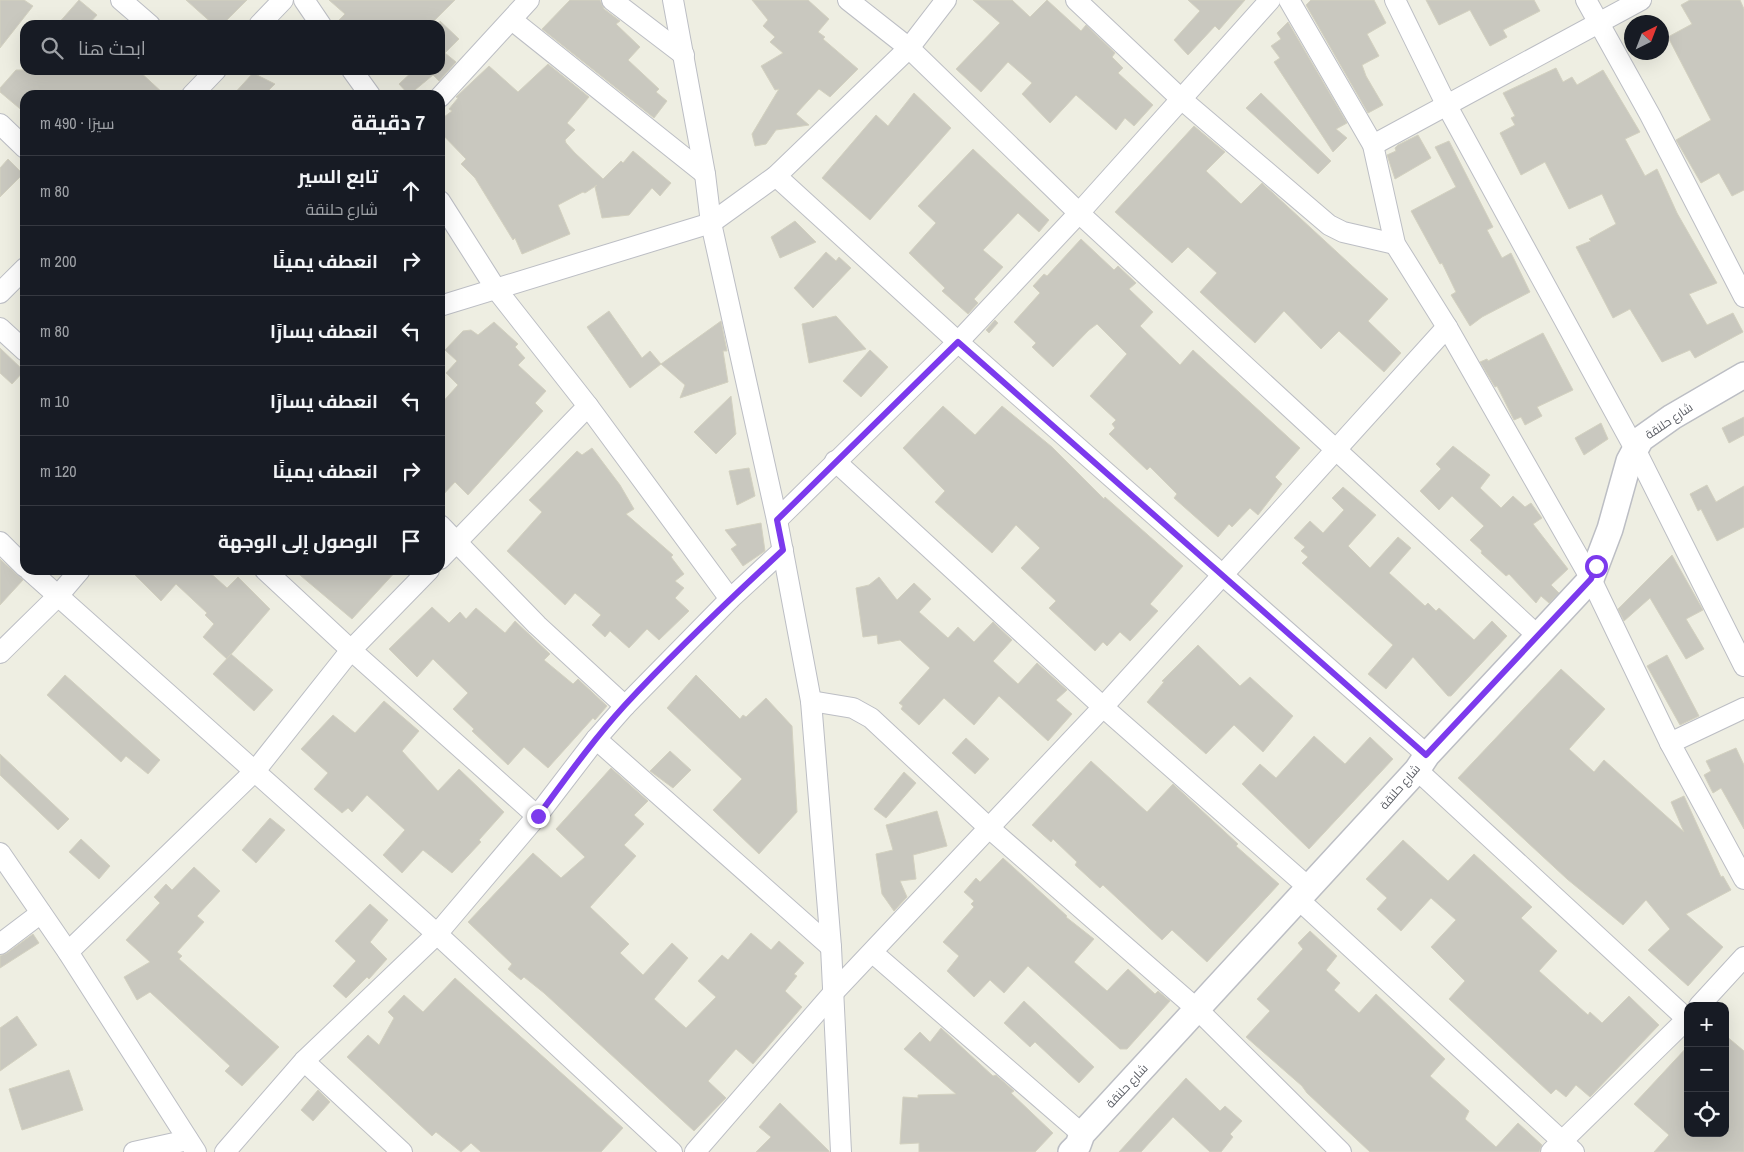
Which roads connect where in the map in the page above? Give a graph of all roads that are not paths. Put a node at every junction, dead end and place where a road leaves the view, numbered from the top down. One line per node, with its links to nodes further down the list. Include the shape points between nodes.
1 (121, 0): 15 (street)
2 (283, 0): 16 (street)
3 (304, 0): 17 (street)
4 (529, 0): 18 (street)
5 (612, 0): 21 (street)
6 (674, 0): 21 (street)
7 (848, 0): 20 (street)
8 (946, 0): 20 (street)
9 (1076, 0): 27 (street)
10 (1270, 0): 27 (street)
11 (1289, 0): 31 (street)
12 (1395, 0): 28 (street)
13 (1586, 0): 19 (street)
14 (1641, 0): 19 (street)
15 (144, 20)
16 (264, 20)
17 (318, 20)
18 (512, 20): 26 (street); 32 (street)
19 (1598, 22): 28 (street); 41 (street)
20 (909, 48): 33 (street); 35 (street)
21 (684, 55): 32 (street)
22 (211, 75): 24 (street)
23 (356, 75): 25 (street)
24 (199, 87)
25 (366, 90)
26 (445, 92)
27 (1180, 98): 35 (street); 37 (street, via 1329,226)
28 (1447, 106): 31 (street); 49 (street)
29 (0, 124): 30 (street)
30 (20, 143)
31 (1373, 145): 37 (street)
32 (705, 174): 36 (street)
33 (776, 176): 36 (street); 45 (street)
34 (445, 209): 39 (street)
35 (1079, 213): 45 (street); 50 (street)
36 (711, 223): 39 (street); 52 (street)
37 (1395, 244): 43 (street)
38 (20, 273): 40 (street)
39 (496, 289): 42 (street); 48 (street)
40 (0, 293)
41 (1744, 297)
42 (445, 304)
43 (1447, 327): 50 (street); 64 (street)
44 (0, 328): 46 (street)
45 (958, 342): 51 (street); 63 (street)
46 (20, 346)
47 (1744, 375): 49 (street, شارع حلنقة, via 1651,431)
48 (588, 406): 54 (street); 66 (street)
49 (1634, 449): 64 (street, شارع حلنقة); 70 (street)
50 (1338, 450): 63 (street); 67 (street)
51 (835, 461): 52 (street); 73 (street)
52 (777, 520): 56 (street)
53 (445, 530): 54 (street)
54 (457, 541): 57 (street); 72 (street, via 537,625)
55 (0, 542): 58 (street)
56 (783, 550): 66 (street); 71 (street)
57 (445, 554)
58 (20, 561)
59 (34, 575): 65 (street)
60 (76, 575): 65 (street)
61 (270, 575): 68 (street)
62 (424, 575): 68 (street)
63 (1222, 577): 73 (street); 77 (street)
64 (1591, 579): 67 (street, شارع حلنقة); 76 (street)
65 (57, 597): 69 (street); 78 (street)
66 (730, 599): 72 (street)
67 (1538, 636): 77 (street, شارع حلنقة)
68 (351, 650): 78 (street); 79 (street)
69 (0, 653)
70 (1744, 666)
71 (811, 701): 80 (street, via 862,712); 87 (street)
72 (625, 706): 75 (street)
73 (1103, 707): 80 (street); 83 (street)
74 (1744, 708): 76 (street)
75 (596, 739): 79 (street); 87 (street)
76 (1670, 743): 82 (street)
77 (1422, 763): 83 (street, شارع حلنقة); 94 (street)
78 (255, 771): 85 (street); 88 (street)
79 (538, 816): 85 (street)
80 (988, 827): 89 (street); 93 (street)
81 (0, 853): 84 (street)
82 (1744, 879)
83 (1303, 893): 93 (street, شارع حلنقة); 99 (street)
84 (41, 913): 86 (street); 88 (street)
85 (437, 934): 96 (street); 103 (street)
86 (0, 944)
87 (831, 947): 91 (street)
88 (68, 952): 97 (street)
89 (873, 953): 91 (street); 98 (street)
90 (1744, 957): 92 (street)
91 (834, 992): 104 (street); 105 (street)
92 (1703, 1002)
93 (1198, 1010): 98 (street, شارع حلنقة); 106 (street)
94 (1684, 1014)
95 (1684, 1022): 99 (street)
96 (304, 1061): 101 (street); 102 (street)
97 (192, 1146): 100 (street)
98 (1079, 1146)
99 (1562, 1148)
100 (134, 1152)
101 (225, 1152)
102 (402, 1152)
103 (672, 1152)
104 (695, 1152)
105 (841, 1152)
106 (1342, 1152)

